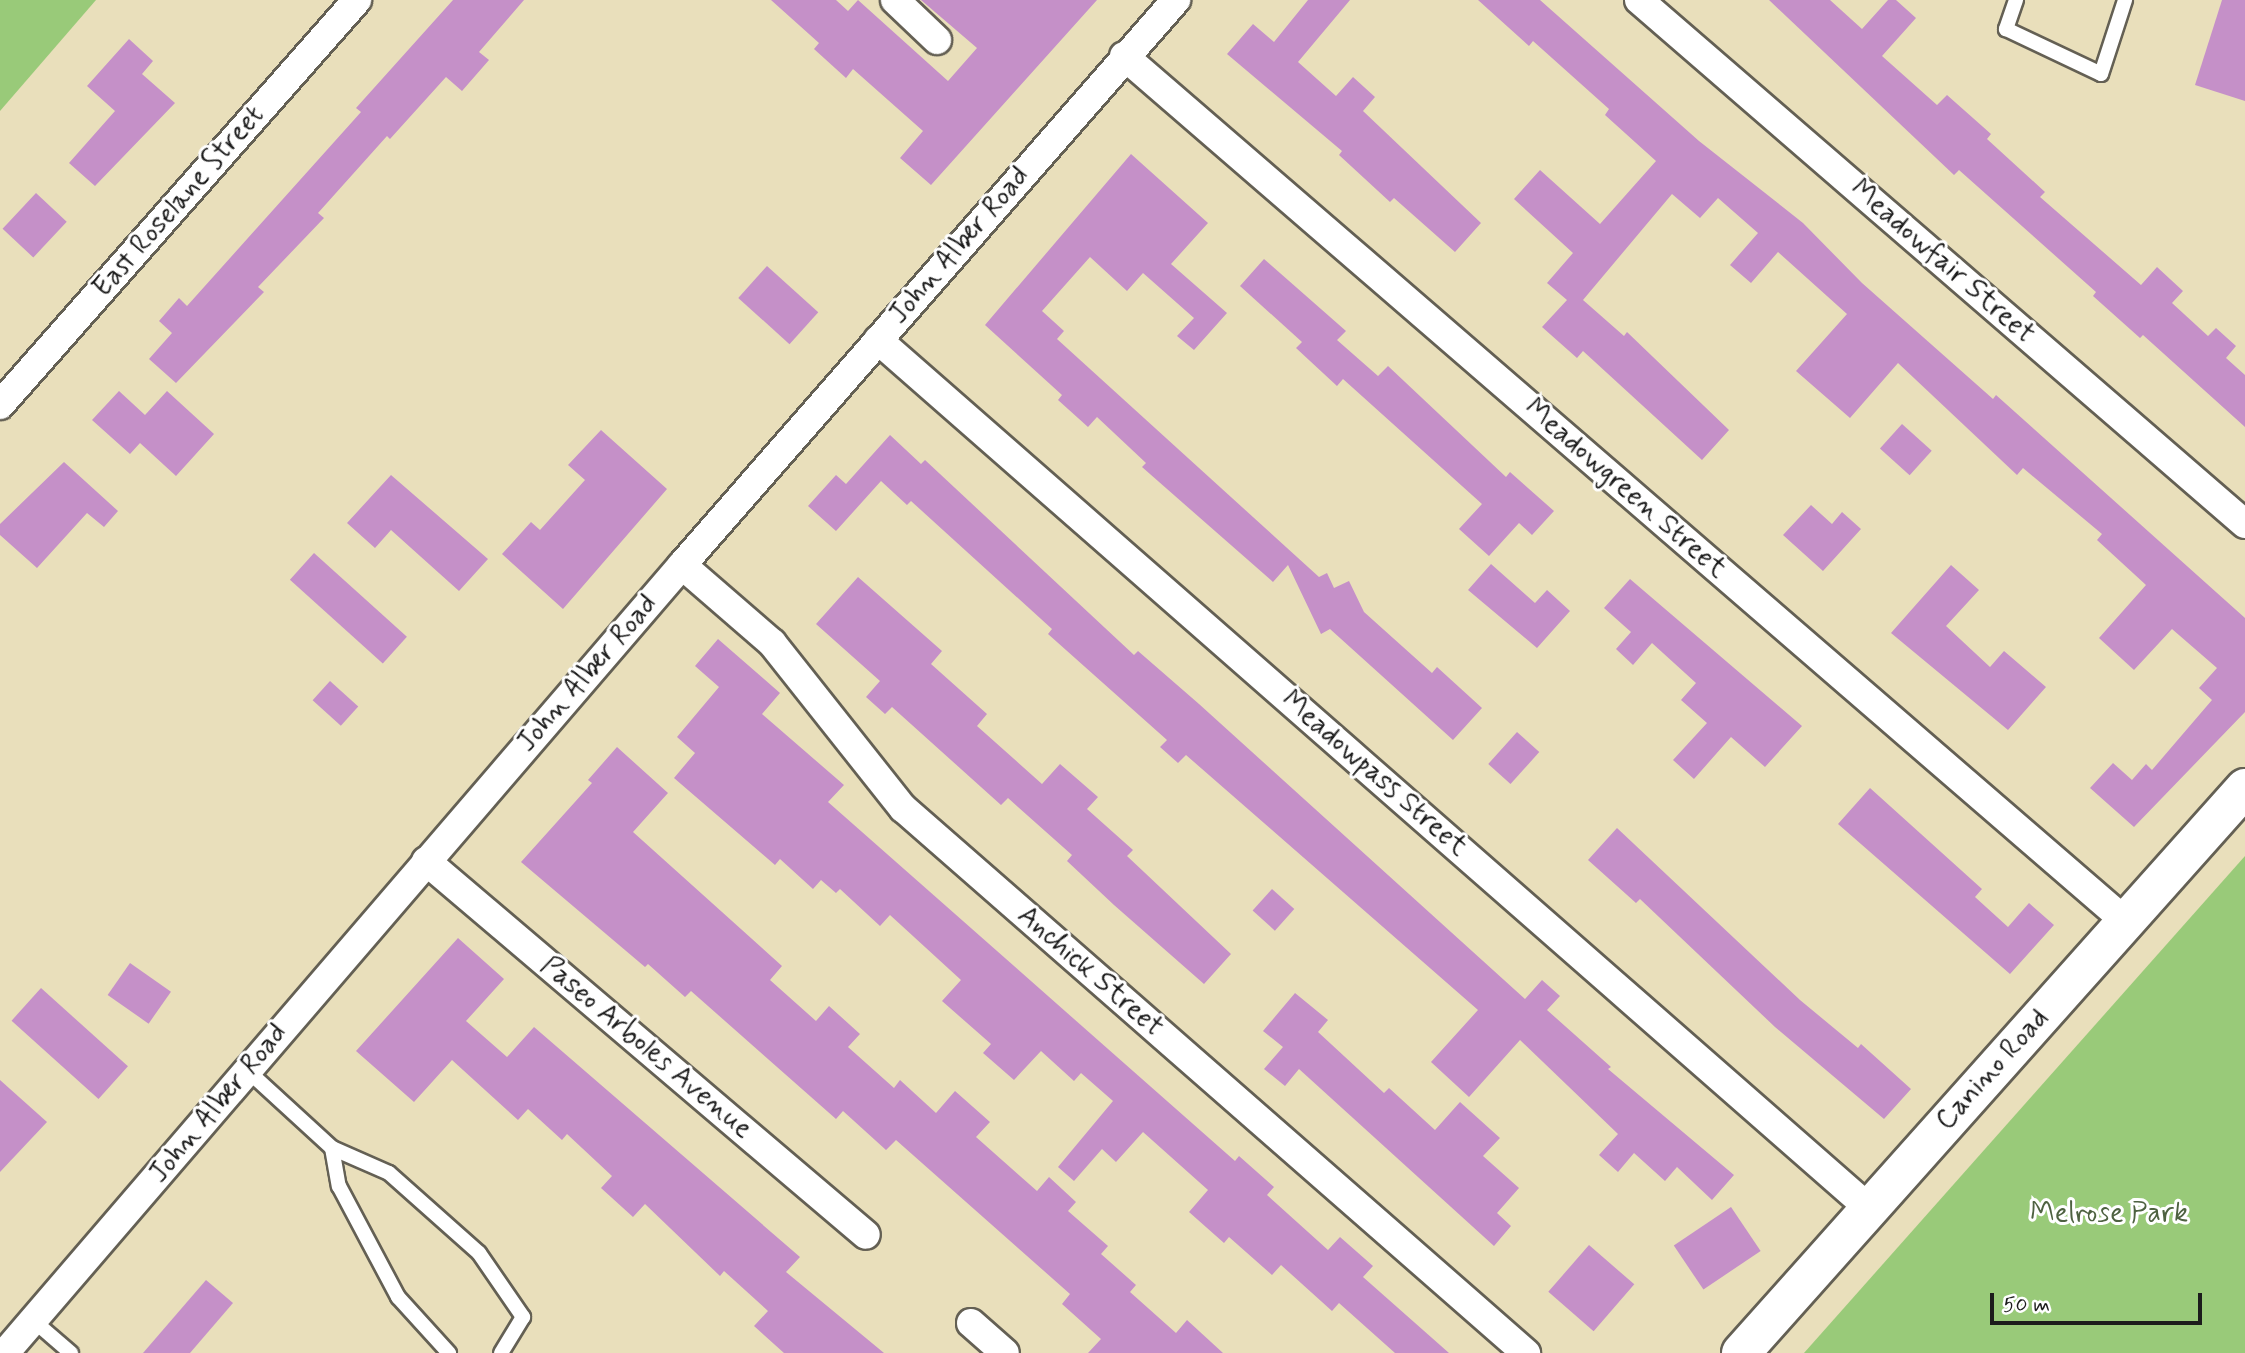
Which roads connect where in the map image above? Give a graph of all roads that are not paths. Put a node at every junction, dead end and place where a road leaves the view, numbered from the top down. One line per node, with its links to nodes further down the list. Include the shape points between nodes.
1 (357, 0): 10 (street, East Roselane Street)
2 (895, 0): 7 (street)
3 (1176, 0): 8 (street, John Alber Road)
4 (1639, 0): 11 (street, Meadowfair Street)
5 (2016, 0): 6 (lane, via 2006,29 2101,74)
6 (2125, 0)
7 (937, 40)
8 (1124, 56): 9 (street, John Alber Road); 15 (street, Meadowgreen Street)
9 (878, 340): 12 (street, John Alber Road); 18 (street, Meadowpass Street)
10 (0, 405)
11 (2245, 524)
12 (682, 565): 14 (street, John Alber Road); 27 (street, Anchick Street, via 772,643 903,808)
13 (2245, 788): 15 (street, Canino Road)
14 (426, 861): 16 (street, John Alber Road); 19 (street, Paseo Arboles Avenue)
15 (2125, 921): 18 (street, Canino Road)
16 (248, 1071): 17 (lane); 20 (street, John Alber Road)
17 (332, 1148): 24 (lane, via 339,1186 398,1297); 25 (lane, via 389,1173 479,1253 523,1317)
18 (1870, 1209): 28 (street, Canino Road)
19 (866, 1235)
20 (34, 1321): 22 (street, John Alber Road); 23 (lane)
21 (971, 1323): 26 (street)
22 (5, 1353)
23 (71, 1353)
24 (449, 1353)
25 (502, 1353)
26 (1005, 1353)
27 (1526, 1353)
28 (1741, 1353)

